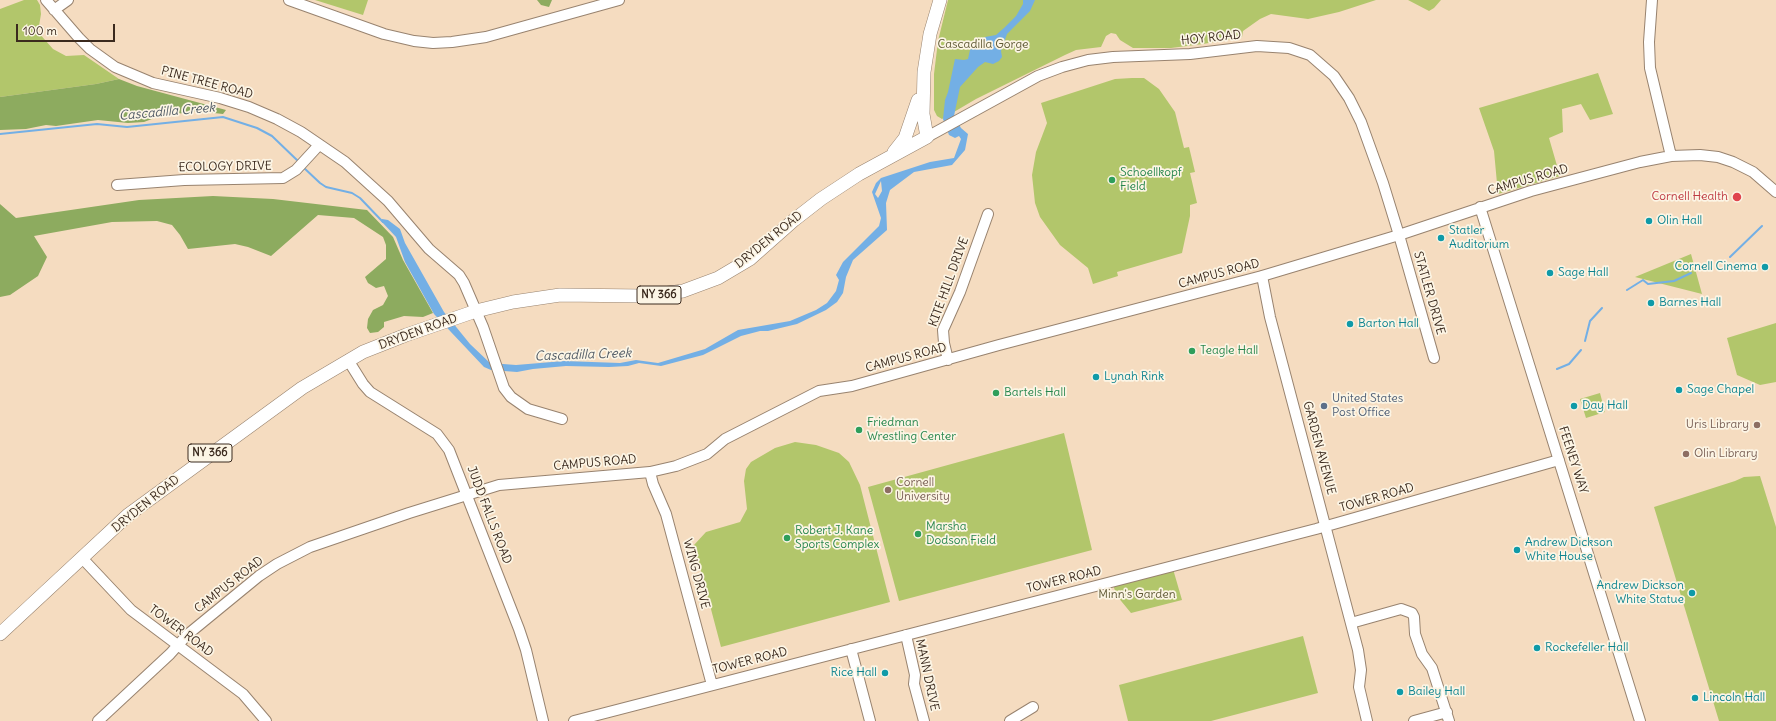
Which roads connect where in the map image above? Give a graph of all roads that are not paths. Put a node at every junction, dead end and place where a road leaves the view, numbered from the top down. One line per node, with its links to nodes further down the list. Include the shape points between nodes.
1 (46, 0): 7 (street, PINE TREE ROAD)
2 (68, 0): 7 (street)
3 (289, 0): 4 (street, via 384,34 414,41 439,42 469,41)
4 (619, 0)
5 (940, 0): 8 (main road, DRYDEN ROAD / NY 366, via 930,34)
6 (1652, 0): 12 (street, via 1650,68)
7 (54, 10): 10 (street, PINE TREE ROAD, via 90,49 127,74 249,107 277,119)
8 (923, 78): 9 (main road, DRYDEN ROAD / NY 366, via 923,114); 11 (main road, DRYDEN ROAD / NY 366, via 911,124 905,138)
9 (927, 137): 11 (main road, DRYDEN ROAD / NY 366); 17 (street, HOY ROAD, via 1038,76 1088,60 1206,53 1257,46 1300,51 1327,68 1349,98 1372,151)
10 (319, 145): 13 (street, ECOLOGY DRIVE, via 296,170 275,180 184,180); 19 (street, PINE TREE ROAD, via 368,181 429,249 459,276 469,291)
11 (890, 156): 19 (main road, DRYDEN ROAD / NY 366, via 821,199 750,259 700,286 644,296 575,295 537,298)
12 (1671, 156): 14 (street, CAMPUS ROAD, via 1700,155 1728,160 1753,172); 15 (street, CAMPUS ROAD, via 1579,178)
13 (117, 185)
14 (1776, 192)
15 (1480, 207): 17 (street, CAMPUS ROAD); 24 (street, FEENEY WAY)
16 (988, 214): 22 (street, KITE HILL DRIVE, via 960,292 943,330)
17 (1399, 235): 18 (street, CAMPUS ROAD); 20 (street, STATLER DRIVE)
18 (1262, 276): 22 (street, CAMPUS ROAD); 27 (street, GARDEN AVENUE, via 1270,317)
19 (476, 311): 21 (main road, DRYDEN ROAD / NY 366, via 388,341); 23 (street, PINE TREE ROAD, via 508,392 519,404 528,409)
20 (1434, 358)
21 (348, 360): 26 (street, JUDD FALLS ROAD, via 370,392 430,430 444,442 454,460); 28 (main road, DRYDEN ROAD / NY 366, via 302,388 194,465 128,515)
22 (948, 360): 25 (street, CAMPUS ROAD, via 852,386 817,392 725,439 703,456)
23 (562, 418)
24 (1559, 460): 27 (street, TOWER ROAD); 46 (street, FEENEY WAY)
25 (650, 472): 26 (street, CAMPUS ROAD, via 522,482 499,485); 34 (street, WING DRIVE, via 666,514)
26 (467, 495): 32 (street, CAMPUS ROAD, via 348,533 294,555 244,586 186,635); 40 (street, JUDD FALLS ROAD, via 523,643)
27 (1325, 526): 29 (street, GARDEN AVENUE); 31 (street, TOWER ROAD)
28 (82, 558): 30 (main road, DRYDEN ROAD / NY 366); 32 (street, TOWER ROAD, via 131,610)
29 (1351, 623): 36 (street, via 1401,610 1412,613 1415,634 1422,654 1432,668); 44 (street, GARDEN AVENUE, via 1360,657 1359,687)
30 (0, 634)
31 (906, 635): 33 (street, TOWER ROAD); 42 (street, MANN DRIVE, via 915,675 914,684)
32 (178, 645): 38 (street, CAMPUS ROAD); 39 (street, TOWER ROAD, via 245,696)
33 (851, 649): 34 (street, TOWER ROAD); 37 (street)
34 (712, 685): 41 (street, TOWER ROAD)
35 (1033, 707): 43 (street)
36 (1448, 717): 45 (street)
37 (870, 718)
38 (98, 721)
39 (266, 721)
40 (543, 721)
41 (574, 721)
42 (924, 721)
43 (1010, 721)
44 (1367, 721)
45 (1414, 721)
46 (1640, 721)

